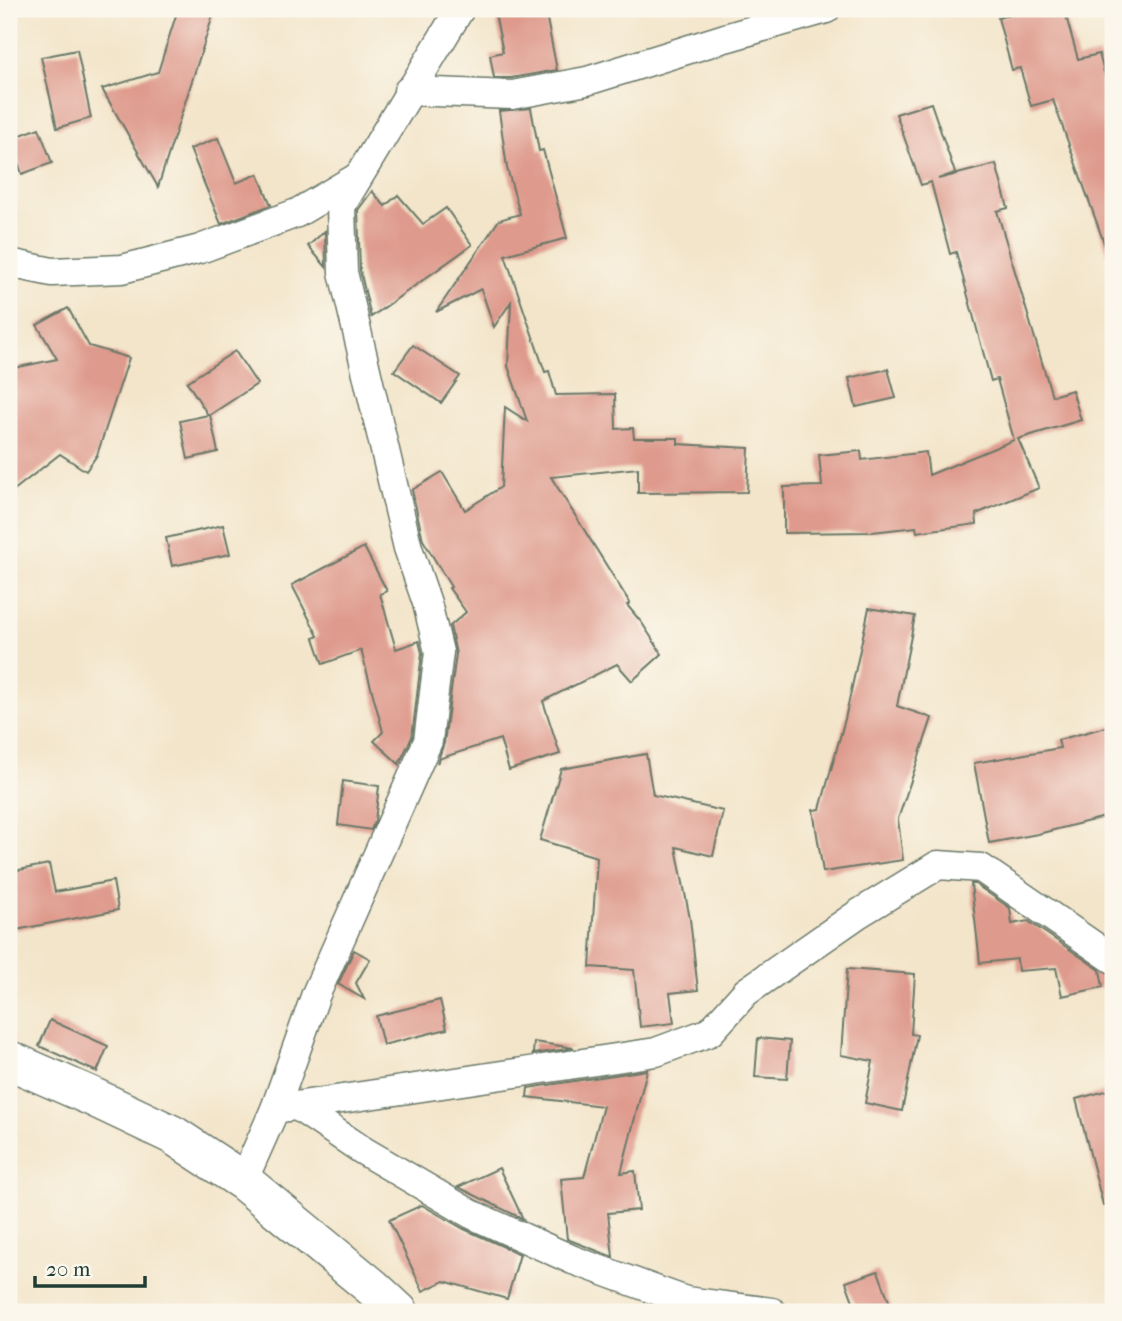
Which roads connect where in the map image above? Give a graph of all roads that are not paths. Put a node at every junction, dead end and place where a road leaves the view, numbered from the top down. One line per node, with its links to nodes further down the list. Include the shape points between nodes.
1 (460, 9): 3 (street)
2 (826, 9): 3 (street, via 587,81 512,96)
3 (408, 91): 4 (street)
4 (361, 175): 5 (street, via 297,213 200,249 122,269 52,272); 8 (street, via 341,206 343,272 408,548 439,652 428,741 316,994)
5 (9, 263)
6 (1113, 959): 8 (street, via 981,868 938,865 746,992 710,1032 656,1052)
7 (9, 1060): 9 (main road, via 173,1135)
8 (286, 1108): 9 (street); 11 (street, via 471,1214 573,1260 686,1301)
9 (243, 1181): 10 (main road)
10 (399, 1312)
11 (772, 1312)

